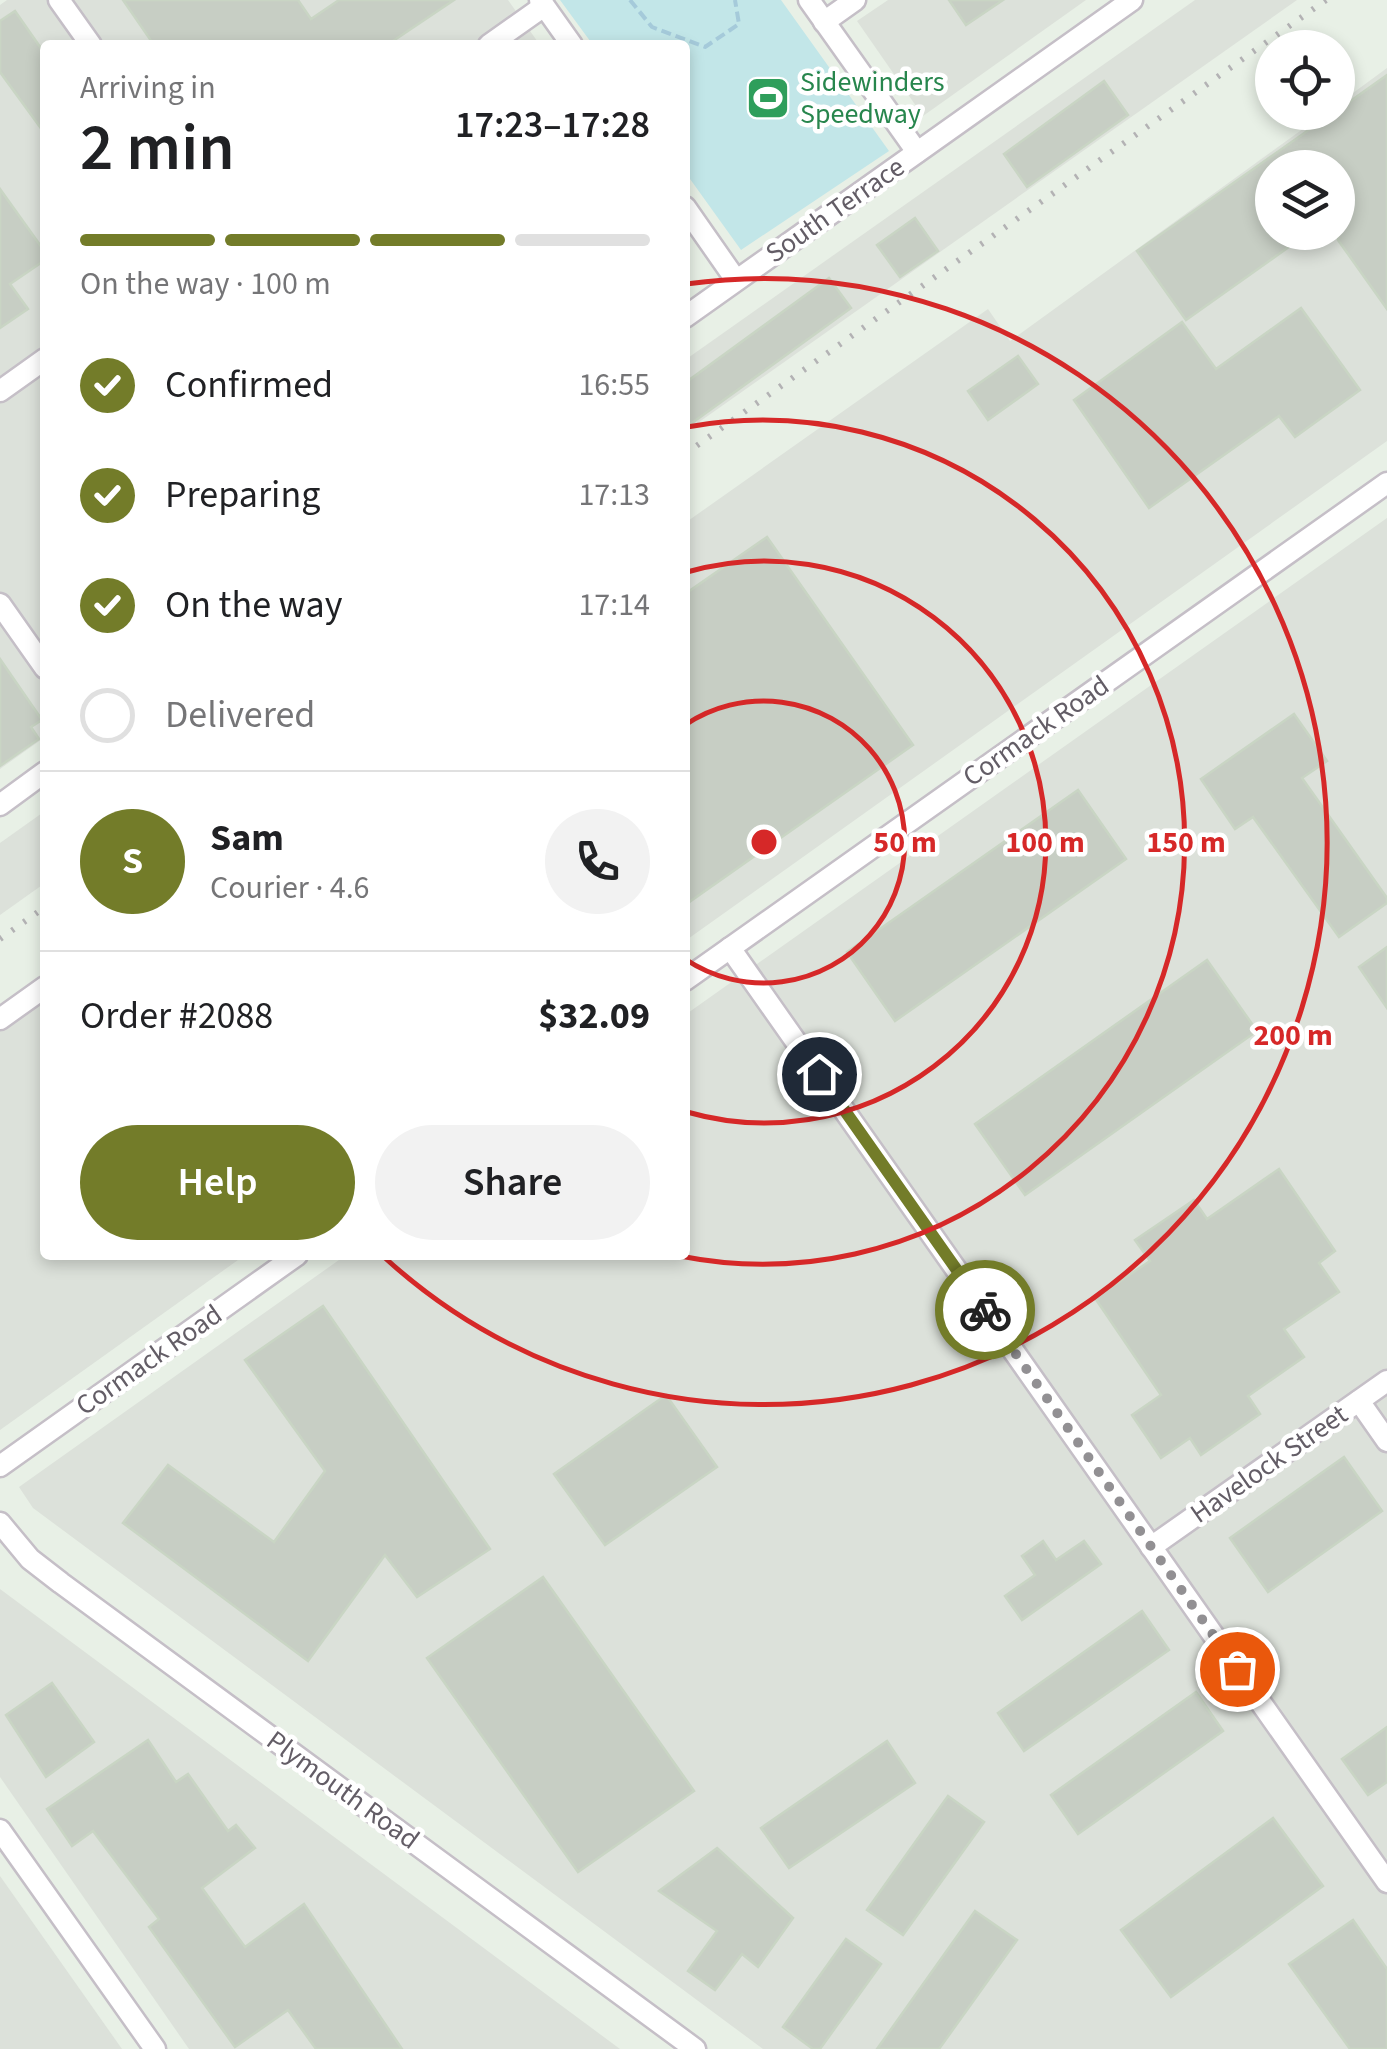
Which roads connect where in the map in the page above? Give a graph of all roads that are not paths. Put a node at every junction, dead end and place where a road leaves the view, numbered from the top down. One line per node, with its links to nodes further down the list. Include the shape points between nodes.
1 (59, 0): 7 (street)
2 (809, 0): 6 (street)
3 (855, 0): 6 (street)
4 (1132, 0): 10 (street, South Terrace)
5 (542, 3): 8 (street); 9 (street)
6 (824, 22): 10 (street)
7 (87, 40)
8 (495, 40)
9 (568, 40)
10 (917, 152): 12 (street, South Terrace)
11 (690, 214): 12 (street)
12 (736, 280): 13 (street, South Terrace)
13 (690, 313)
14 (40, 363): 15 (street)
15 (0, 391)
16 (1387, 482): 21 (street, Cormack Road)
17 (0, 604): 18 (street)
18 (40, 661)
19 (40, 776): 20 (street)
20 (0, 805)
21 (730, 948): 22 (street, Cormack Road); 31 (street)
22 (690, 976)
23 (40, 991): 24 (street)
24 (0, 1019)
25 (290, 1260): 29 (street, Cormack Road)
26 (1387, 1381): 27 (street, Havelock Street)
27 (1359, 1401): 28 (street); 31 (street, Havelock Street)
28 (1387, 1440)
29 (0, 1466)
30 (0, 1523): 35 (street, Plymouth Road, via 60,1583)
31 (1151, 1547): 33 (street)
32 (0, 1830): 34 (street)
33 (1387, 1882)
34 (154, 2049)
35 (695, 2049)

